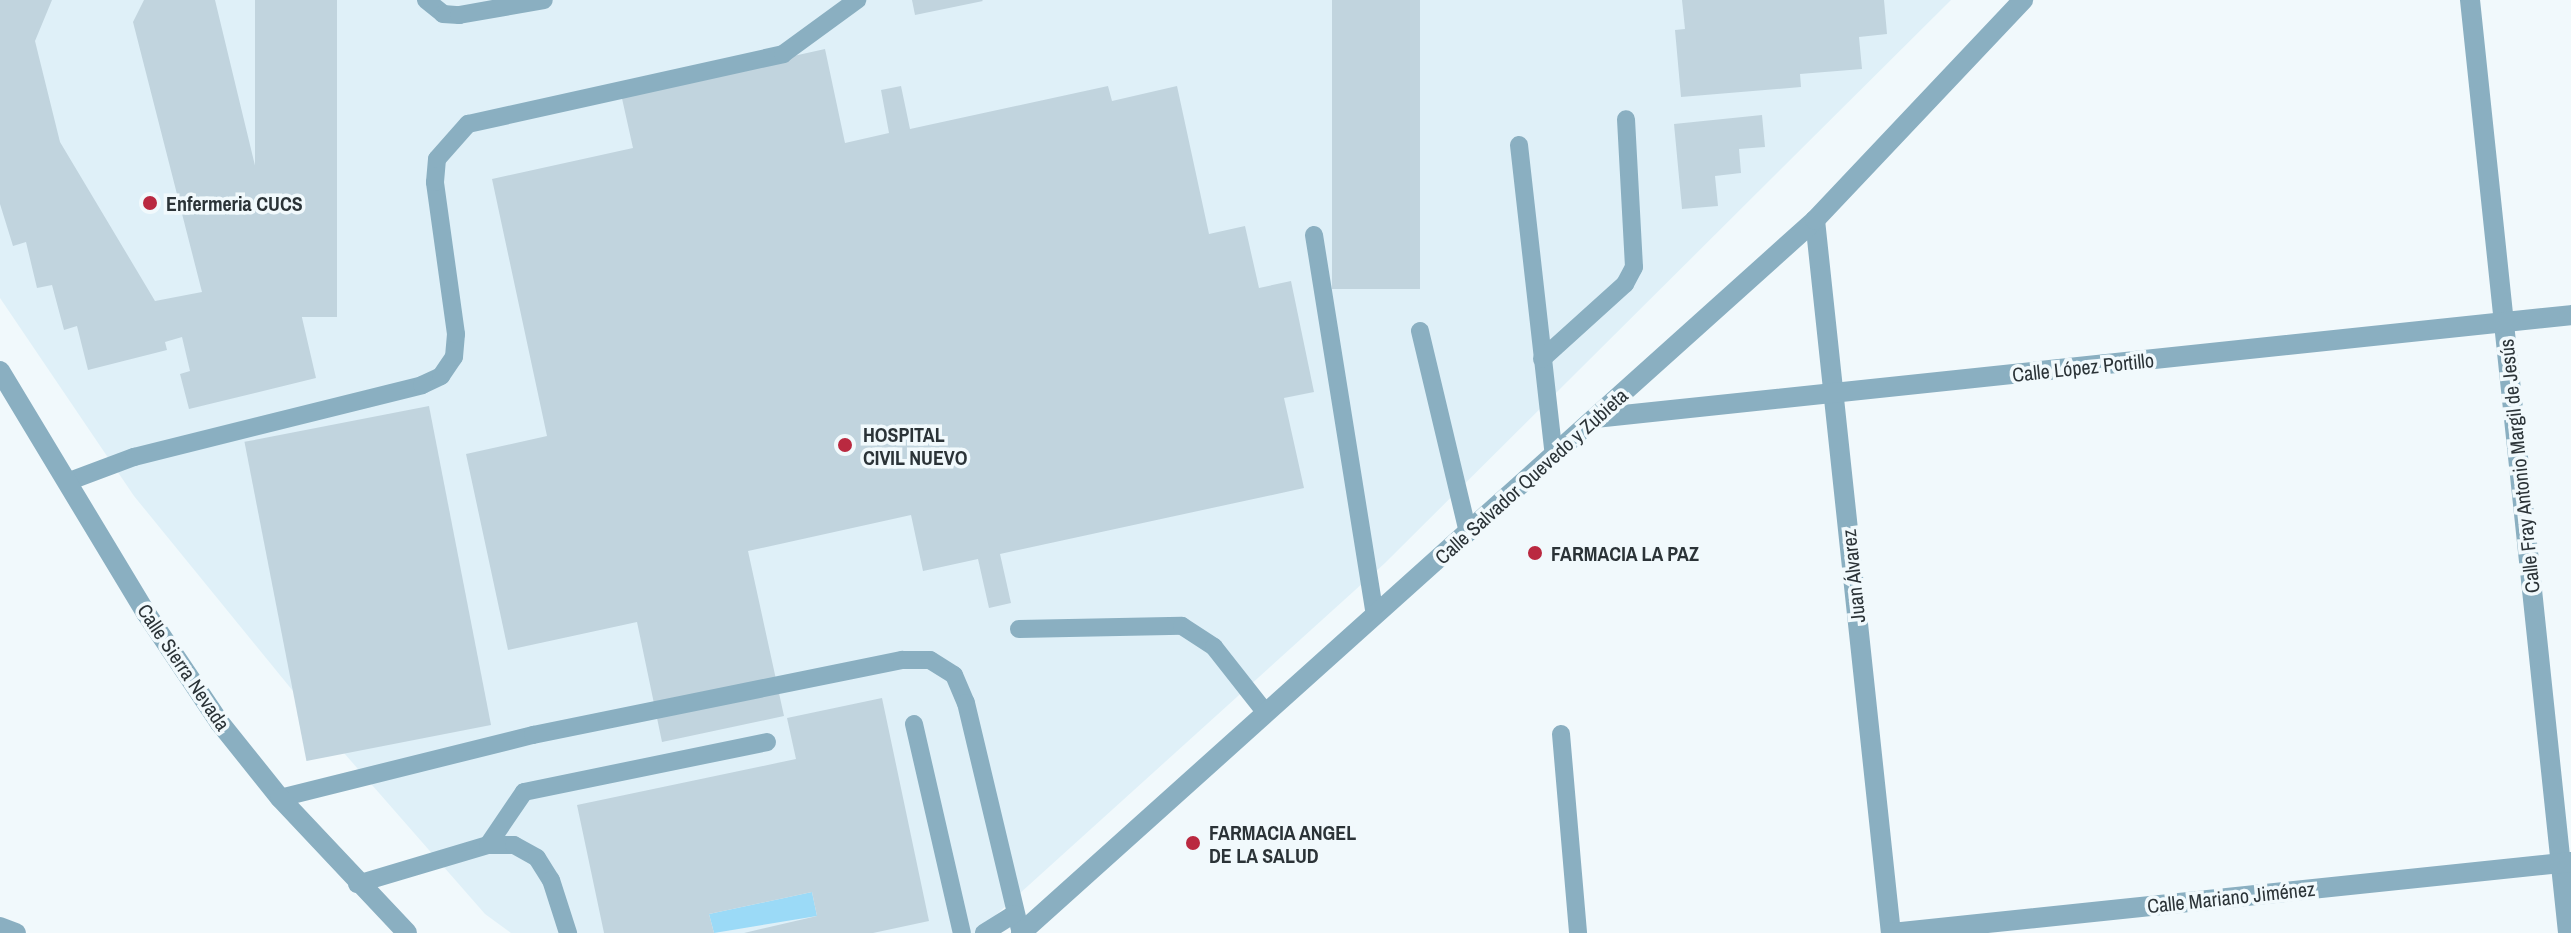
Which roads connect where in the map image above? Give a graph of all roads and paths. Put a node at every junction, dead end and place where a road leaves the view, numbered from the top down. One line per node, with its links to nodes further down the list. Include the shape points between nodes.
1 (426, 0): 2 (lane, via 443,14 459,15)
2 (544, 0)
3 (857, 0): 18 (lane, via 783,54 468,124 437,159 435,182 456,334 454,357 441,376 134,457)
4 (2023, 0): 8 (street, Calle Salvador Quevedo y Zubieta)
5 (2470, 0): 11 (street, Calle Fray Antonio Margil de Jesús)
6 (1626, 119): 13 (lane, via 1634,267 1625,284)
7 (1519, 145): 13 (lane)
8 (1815, 220): 15 (street, Juan Álvarez); 16 (street, Calle Salvador Quevedo y Zubieta)
9 (1314, 235): 20 (lane)
10 (2571, 315): 11 (street, Calle López Portillo)
11 (2504, 322): 15 (street, Calle López Portillo); 28 (street, Calle Fray Antonio Margil de Jesús)
12 (1420, 331): 19 (lane)
13 (1542, 359): 17 (lane)
14 (0, 371): 18 (street, Calle Sierra Nevada)
15 (1833, 393): 16 (street, Calle López Portillo); 38 (street, Juan Álvarez)
16 (1595, 418): 17 (street, Calle Salvador Quevedo y Zubieta)
17 (1554, 455): 19 (street, Calle Salvador Quevedo y Zubieta)
18 (67, 482): 26 (street, Calle Sierra Nevada, via 220,723)
19 (1468, 532): 20 (street, Calle Salvador Quevedo y Zubieta)
20 (1375, 615): 22 (street, Calle Salvador Quevedo y Zubieta)
21 (1019, 629): 22 (lane, via 1182,626 1214,647)
22 (1266, 713): 31 (street, Calle Salvador Quevedo y Zubieta)
23 (914, 724): 35 (lane)
24 (1561, 734): 37 (lane)
25 (767, 742): 27 (lane, via 524,792)
26 (280, 798): 29 (street, Calle Sierra Nevada); 31 (lane, via 533,735 902,660 930,660 954,675 966,703)
27 (488, 845): 29 (lane); 34 (lane, via 514,845 537,858 551,880)
28 (2566, 862): 38 (street, Calle Mariano Jiménez); 39 (street, Calle Fray Antonio Margil de Jesús)
29 (357, 884): 33 (street, Calle Sierra Nevada)
30 (0, 927): 32 (street)
31 (1019, 927): 36 (lane)
32 (16, 933)
33 (407, 933)
34 (568, 933)
35 (962, 933)
36 (984, 933)
37 (1578, 933)
38 (1891, 933)
39 (2568, 933)

